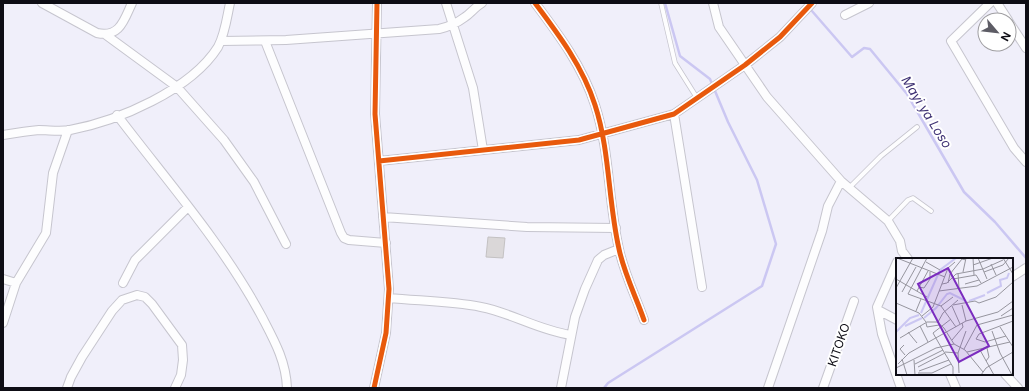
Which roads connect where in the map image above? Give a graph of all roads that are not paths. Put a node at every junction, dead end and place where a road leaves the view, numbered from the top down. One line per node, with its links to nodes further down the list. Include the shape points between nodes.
1 (42, 3): 19 (street, via 97,33)
2 (132, 3): 19 (street, via 118,29)
3 (230, 3): 20 (street)
4 (377, 3): 17 (street)
5 (446, 3): 16 (street)
6 (482, 3): 16 (street)
7 (535, 3): 30 (street, via 570,52 585,79)
8 (661, 3): 25 (lane, via 675,63)
9 (713, 3): 23 (street, via 719,27)
10 (812, 3): 23 (street, via 780,37)
11 (868, 3): 15 (street)
12 (990, 3): 34 (street, via 951,41 1014,148)
13 (997, 3): 14 (street)
14 (1002, 12)
15 (844, 15)
16 (453, 24): 17 (street, via 439,29); 32 (street, via 473,88)
17 (376, 34): 21 (street); 33 (street)
18 (1017, 34): 22 (street)
19 (106, 35): 24 (street)
20 (221, 41): 21 (street); 24 (street, via 207,60)
21 (265, 41): 42 (street, via 344,238)
22 (1026, 48)
23 (745, 65): 25 (street); 35 (street, via 767,97)
24 (177, 87): 27 (street, via 148,103); 43 (street, via 236,155 257,188)
25 (697, 98): 26 (street)
26 (674, 114): 30 (street); 52 (street)
27 (117, 115): 29 (street); 37 (street)
28 (917, 127): 36 (lane, via 880,156)
29 (68, 130): 31 (street, via 38,130); 50 (street, via 53,173 46,234)
30 (603, 134): 32 (street, via 579,140); 41 (street)
31 (3, 135)
32 (484, 150): 33 (street)
33 (379, 161): 39 (street)
34 (1026, 162)
35 (841, 181): 36 (street); 68 (street, via 828,206 822,231)
36 (849, 188): 40 (street)
37 (188, 208): 51 (street, via 134,260); 65 (street, via 217,245 251,297 280,350)
38 (931, 211): 40 (lane, via 913,198)
39 (383, 217): 41 (street, via 527,227); 42 (street)
40 (888, 221): 45 (street, via 900,241)
41 (616, 228): 44 (street)
42 (386, 243): 53 (street)
43 (286, 244)
44 (619, 249): 57 (street); 59 (street, via 604,254 598,260 584,289)
45 (899, 257)
46 (896, 264): 55 (street, via 880,299)
47 (1026, 268): 48 (street)
48 (1013, 276)
49 (3, 279): 50 (street)
50 (16, 282): 58 (street)
51 (123, 283)
52 (702, 287)
53 (389, 298): 59 (street, via 481,306); 66 (street, via 386,333)
54 (854, 301): 69 (street, KITOKO)
55 (878, 310): 56 (street); 62 (street, via 882,334)
56 (896, 319)
57 (644, 320)
58 (3, 323)
59 (571, 336): 67 (street)
60 (950, 375): 72 (street)
61 (1006, 375): 73 (street)
62 (897, 378): 70 (street); 71 (street)
63 (67, 388): 64 (street, via 82,357 112,311 122,300 137,295 144,296 152,304 182,345 181,375)
64 (175, 388)
65 (287, 388)
66 (374, 388)
67 (561, 388)
68 (768, 388)
69 (824, 388)
70 (894, 388)
71 (901, 388)
72 (956, 388)
73 (1018, 388)

